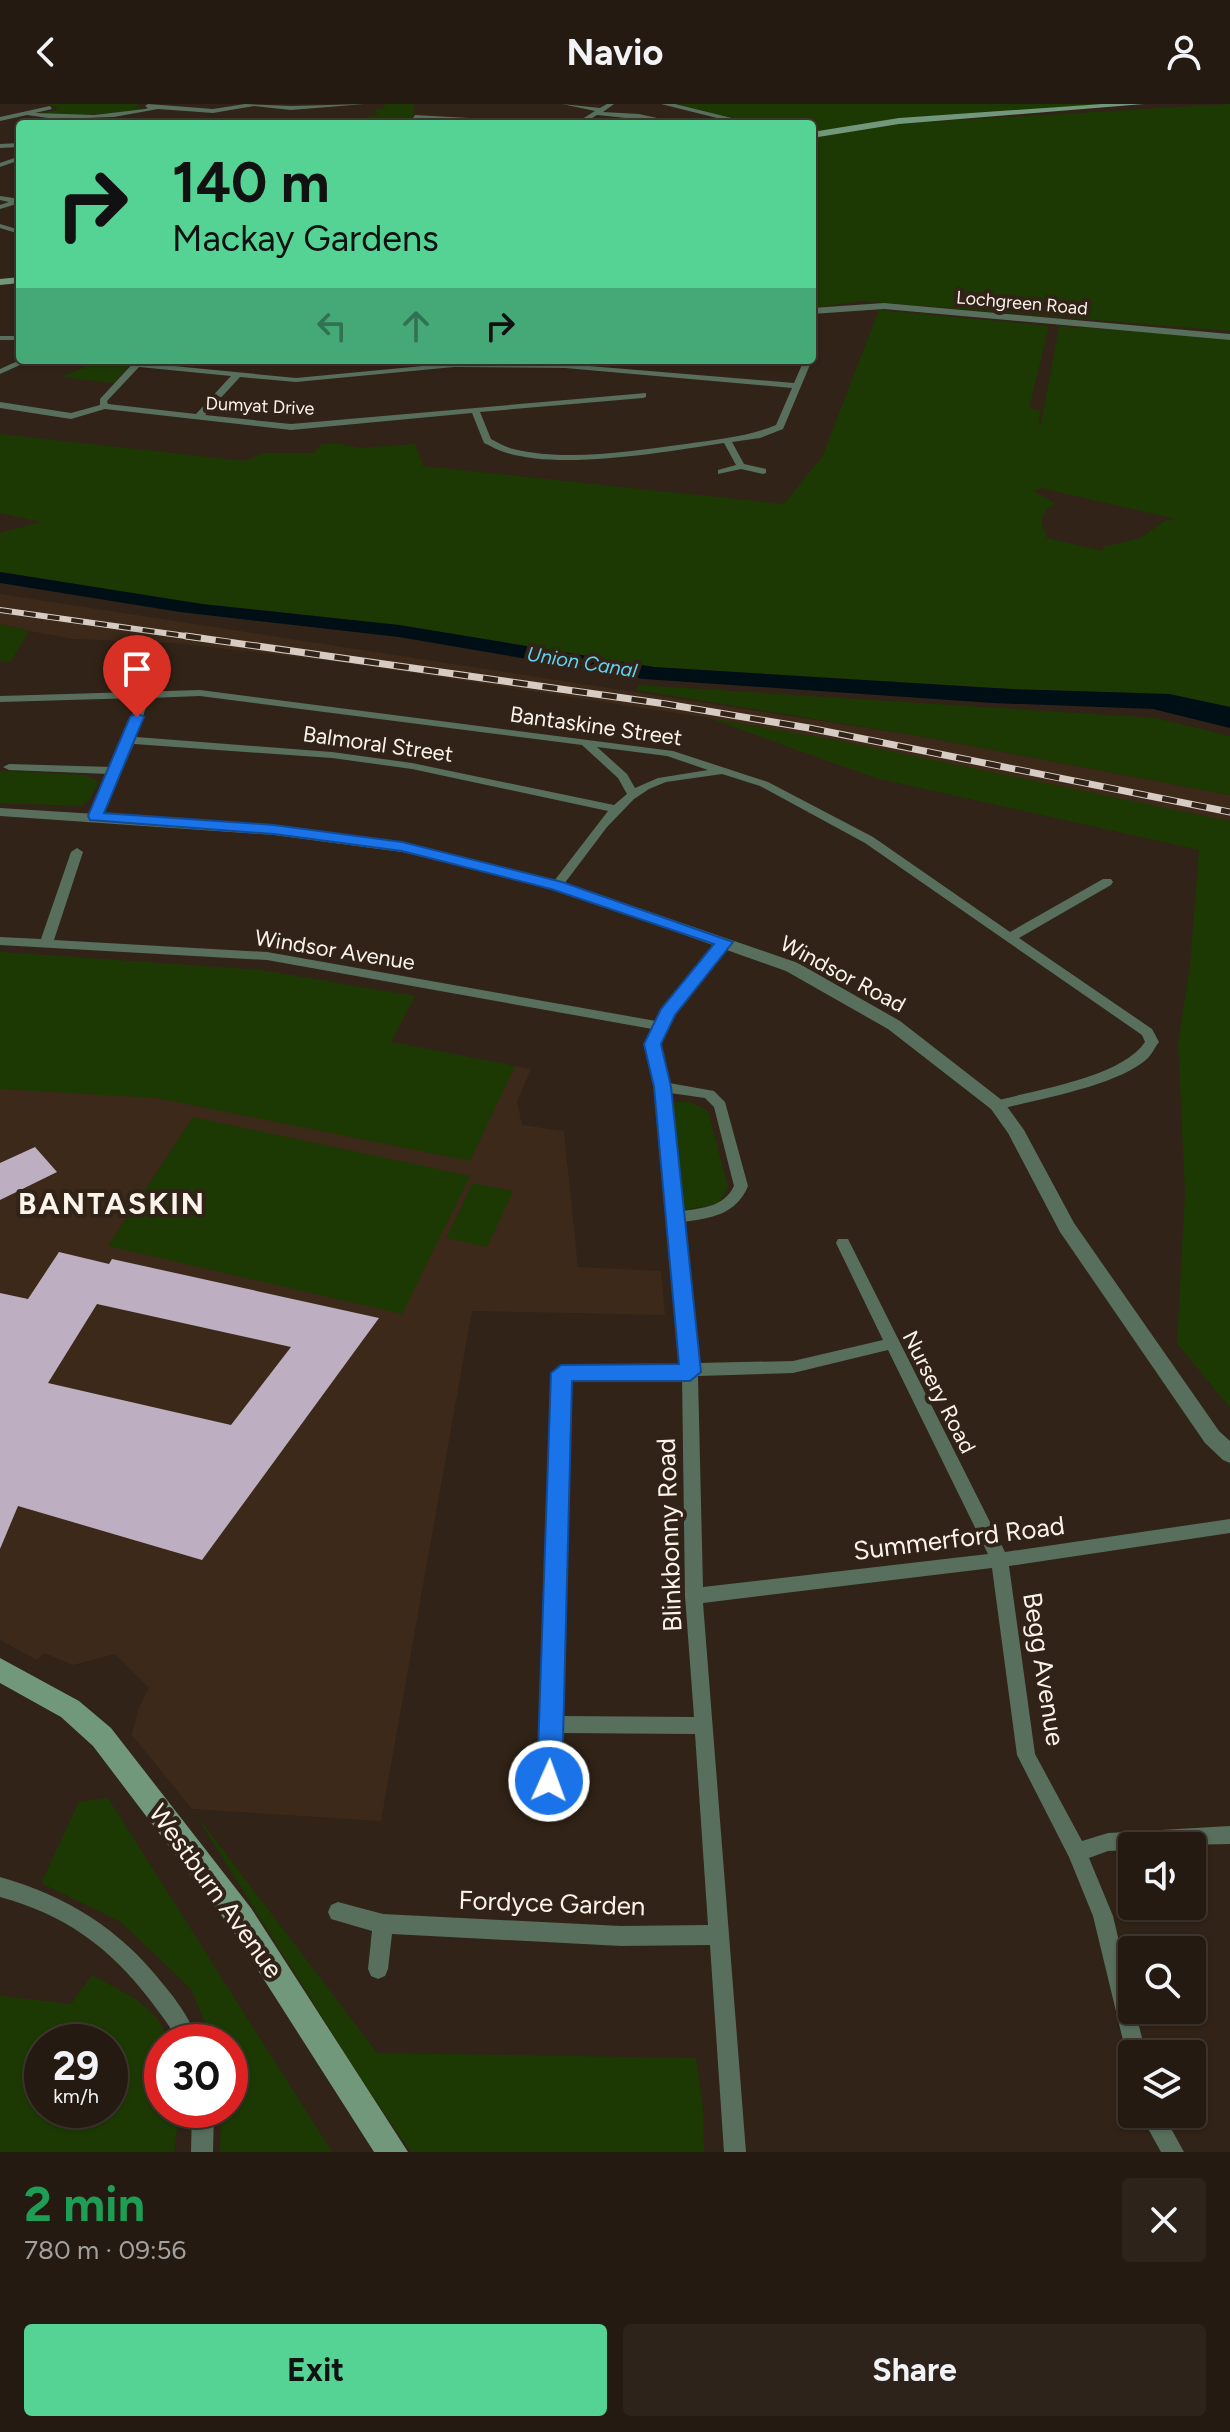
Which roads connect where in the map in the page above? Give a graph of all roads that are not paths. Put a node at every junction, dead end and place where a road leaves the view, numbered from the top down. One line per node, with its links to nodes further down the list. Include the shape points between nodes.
1 (256, 104): 2 (street); 8 (street, via 213,111)
2 (362, 104)
3 (565, 104): 10 (street)
4 (611, 104): 10 (street)
5 (665, 104): 17 (street)
6 (1140, 104): 18 (main road, via 912,120)
7 (144, 105): 8 (street)
8 (157, 107): 11 (street, via 134,116 54,119)
9 (50, 108): 11 (street)
10 (599, 111): 15 (street); 16 (street)
11 (29, 114): 13 (street)
12 (415, 117): 14 (street)
13 (0, 119)
14 (450, 120)
15 (584, 120)
16 (660, 120)
17 (735, 120)
18 (816, 134)
19 (816, 311): 20 (street, Lochgreen Road, via 884,306)
20 (1230, 337)
21 (139, 364): 34 (street, via 103,401)
22 (148, 364): 29 (street)
23 (351, 364): 28 (street)
24 (435, 364): 28 (street)
25 (576, 364): 27 (street)
26 (806, 364): 30 (street)
27 (634, 370): 30 (street); 32 (street)
28 (357, 372): 29 (street, via 296,380)
29 (237, 375): 36 (street)
30 (796, 386): 37 (street, via 780,427)
31 (643, 395): 32 (street, Dumyat Drive)
32 (625, 396): 35 (street, Dumyat Drive)
33 (0, 405): 34 (street, via 71,416)
34 (105, 406): 36 (street, Dumyat Drive)
35 (475, 410): 36 (street, Dumyat Drive, via 291,427); 37 (street, via 487,441 510,451 599,458)
36 (197, 418)
37 (726, 440): 38 (street)
38 (741, 466): 39 (street); 40 (street)
39 (763, 471)
40 (721, 472)
41 (145, 694): 42 (street, Bantaskine Street); 43 (street); 44 (street, Bantaskine Street, via 200,693)
42 (0, 699)
43 (130, 740): 46 (street); 49 (street, Balmoral Street, via 412,766)
44 (584, 742): 47 (street, Bantaskine Street, via 669,753); 48 (street, via 623,776)
45 (9, 767): 46 (street)
46 (116, 771): 51 (street)
47 (725, 771): 48 (street, via 659,781); 55 (street, Bantaskine Street, via 764,784 869,840)
48 (633, 795): 49 (street)
49 (617, 809): 54 (street)
50 (0, 812): 51 (street, Windsor Road)
51 (95, 816): 54 (street, Windsor Road, via 339,837 468,861)
52 (77, 852): 58 (street)
53 (1107, 882): 55 (street)
54 (557, 885): 57 (street, Windsor Road)
55 (1009, 938): 61 (street, Bantaskine Street, via 1147,1032 1152,1042 1142,1058 1097,1078)
56 (0, 941): 58 (street, Windsor Avenue)
57 (724, 942): 59 (street); 61 (street, Windsor Road, via 792,967 843,994 931,1052)
58 (46, 944): 59 (street, Windsor Avenue, via 267,956)
59 (659, 1026): 60 (street, Blinkbonny Road, via 653,1044)
60 (663, 1087): 62 (street, Blinkbonny Road); 62 (street, via 709,1094 720,1105 741,1186 724,1209)
61 (997, 1105): 66 (street, Windsor Road, via 1067,1227 1212,1437)
62 (674, 1218): 65 (street, Blinkbonny Road)
63 (843, 1243): 64 (street, Nursery Road)
64 (890, 1344): 65 (street, via 793,1367); 68 (street, Nursery Road)
65 (690, 1372): 69 (street, Blinkbonny Road); 71 (street, via 561,1373)
66 (1230, 1454)
67 (1230, 1526): 68 (street, Summerford Road)
68 (1000, 1560): 69 (street, Summerford Road); 75 (street, Begg Avenue, via 1026,1755)
69 (694, 1596): 72 (street, Blinkbonny Road)
70 (0, 1670): 86 (main road, Westburn Avenue, via 70,1709 102,1737 241,1918)
71 (551, 1724): 72 (street); 73 (street)
72 (705, 1726): 79 (street, Blinkbonny Road)
73 (549, 1809)
74 (1230, 1835): 75 (street, via 1108,1842)
75 (1077, 1852): 82 (street, Begg Avenue, via 1103,1916)
76 (0, 1887): 81 (street, via 66,1910 111,1939 142,1970)
77 (338, 1912): 78 (street, Fordyce Garden)
78 (383, 1924): 79 (street, Fordyce Garden, via 621,1936); 80 (street)
79 (719, 1935): 87 (street, Blinkbonny Road)
80 (378, 1969)
81 (176, 2024)
82 (1132, 2040)
83 (203, 2128): 85 (street)
84 (1159, 2128): 88 (street)
85 (202, 2152)
86 (392, 2152)
87 (735, 2152)
88 (1173, 2152)

